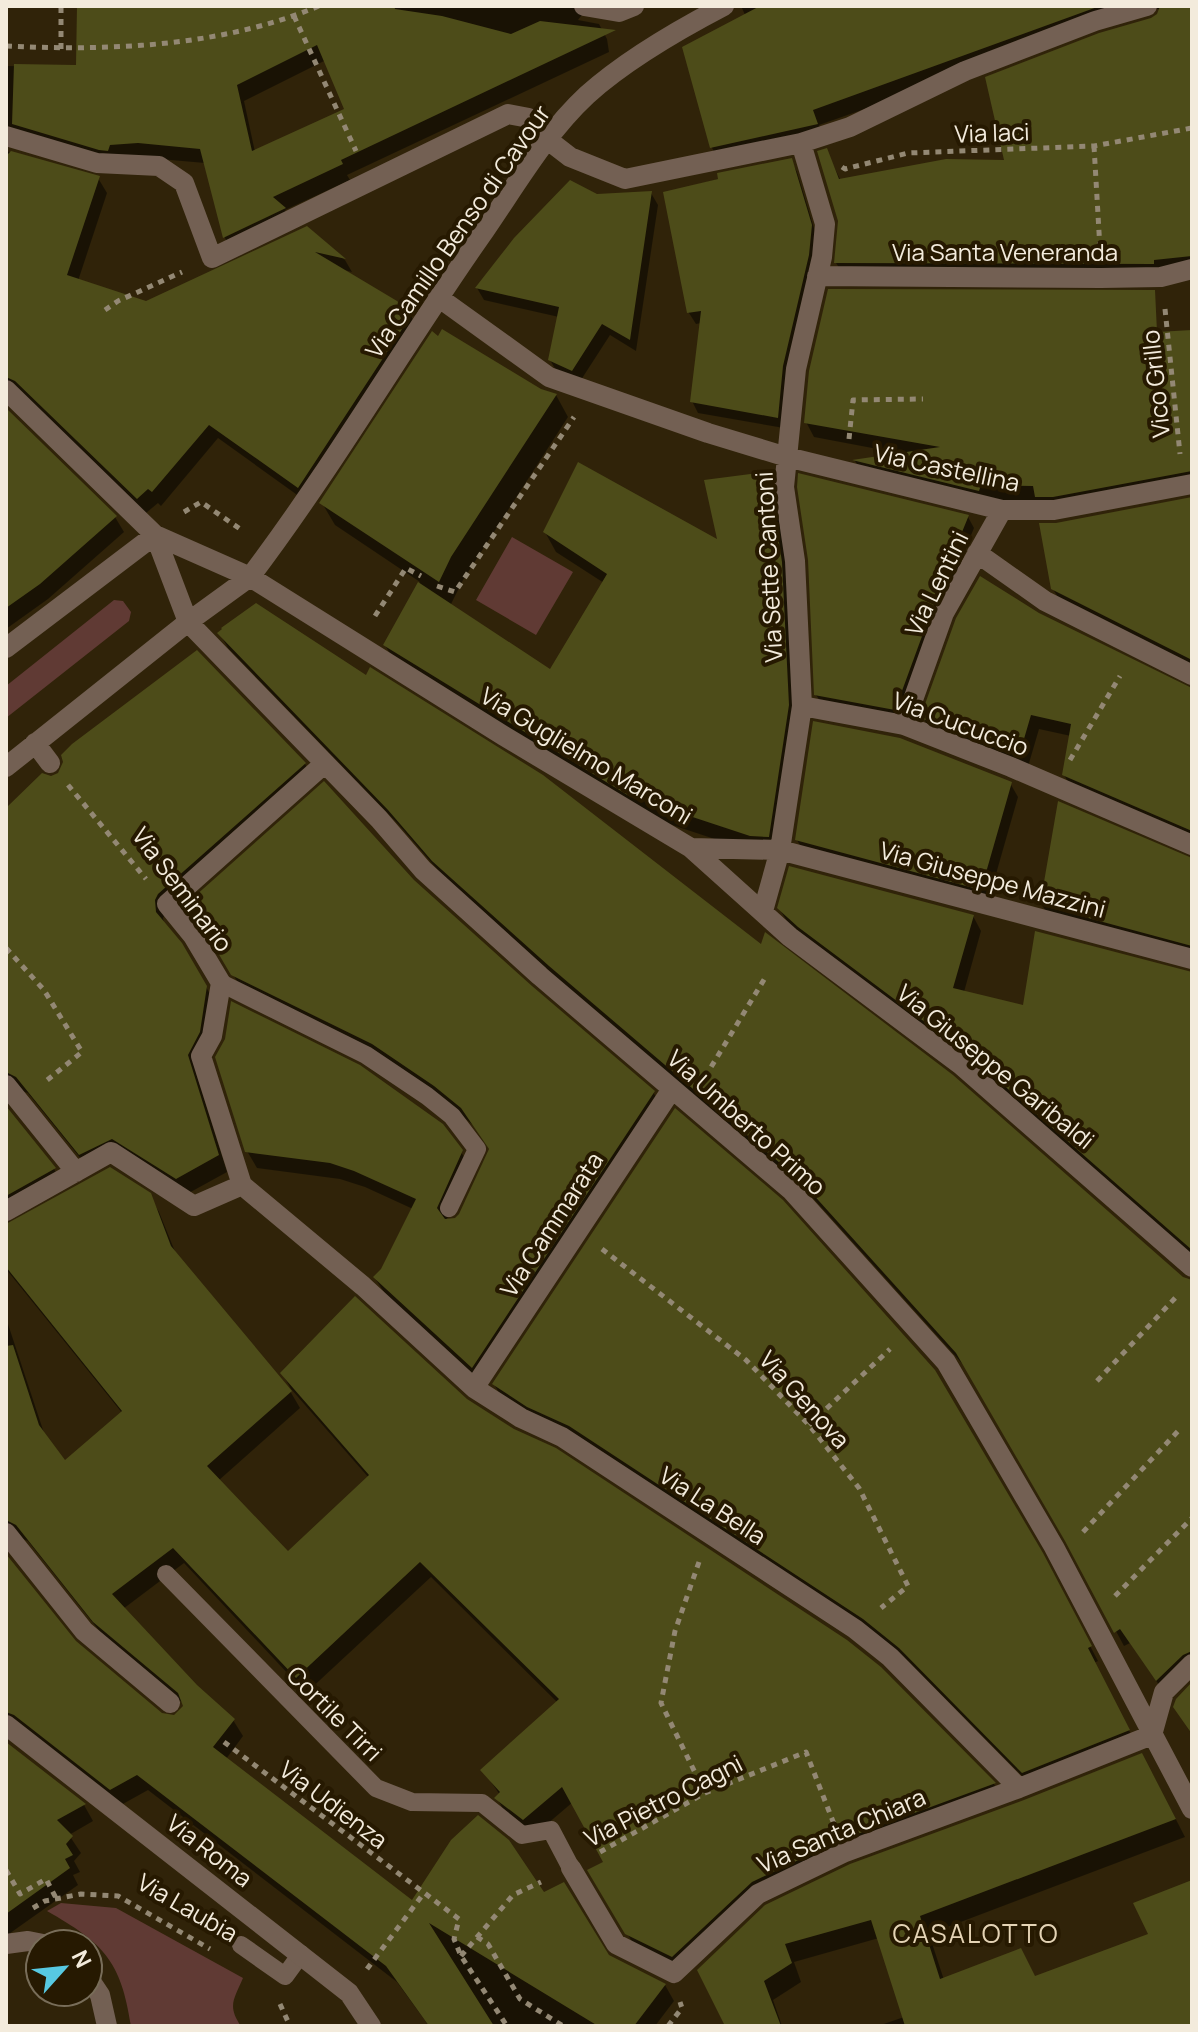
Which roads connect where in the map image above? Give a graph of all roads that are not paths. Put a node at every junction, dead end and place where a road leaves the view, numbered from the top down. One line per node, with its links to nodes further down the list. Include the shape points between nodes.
1 (584, 6): 2 (street, via 619,12)
2 (634, 6)
3 (724, 6): 6 (street, Via Camillo Benso di Cavour, via 672,33 588,95)
4 (1147, 6): 7 (street, via 965,71 850,127)
5 (6, 136): 6 (street, via 97,163 159,166 184,183 212,258 508,114 529,118)
6 (548, 140): 7 (street, via 570,157 625,179); 10 (street, Via Camillo Benso di Cavour)
7 (801, 143): 9 (street, Via Sette Cantoni, via 825,224)
8 (1192, 269): 9 (street, Via Santa Veneranda, via 1161,277)
9 (817, 276): 12 (street, Via Sette Cantoni, via 796,369)
10 (438, 297): 12 (street, Via Castellina, via 549,377); 17 (street, Via Camillo Benso di Cavour, via 310,497)
11 (6, 390): 15 (street)
12 (787, 457): 14 (street, Via Castellina); 21 (street, Via Sette Cantoni, via 784,487 795,561)
13 (1188, 486): 14 (street, Via Castellina, via 1054,510)
14 (1002, 510): 16 (street, Via Lentini)
15 (155, 535): 17 (street, Via Guglielmo Marconi); 18 (street, Via Umberto Primo); 19 (street)
16 (977, 553): 20 (street, via 1045,601); 22 (street, Via Lentini, via 944,613)
17 (250, 577): 18 (street, Via Camillo Benso di Cavour); 28 (street, Via Guglielmo Marconi)
18 (188, 622): 23 (street, Via Camillo Benso di Cavour); 25 (street, Via Umberto Primo)
19 (6, 648)
20 (1192, 675)
21 (802, 706): 22 (street, Via Cucuccio); 29 (street, Via Sette Cantoni)
22 (904, 725): 27 (street, Via Cucuccio)
23 (35, 743): 24 (street); 26 (street, Via Camillo Benso di Cavour)
24 (50, 763)
25 (324, 764): 32 (street, Via Seminario, via 167,904); 34 (street, Via Umberto Primo, via 423,870)
26 (6, 767)
27 (1192, 845)
28 (691, 848): 29 (street, Via Giuseppe Mazzini); 30 (street, Via Guglielmo Marconi)
29 (780, 850): 30 (street, Via Sette Cantoni); 31 (street, Via Giuseppe Mazzini)
30 (763, 911): 39 (street, Via Giuseppe Garibaldi, via 961,1065)
31 (1192, 959)
32 (221, 983): 36 (street, Via Seminario, via 212,1036 201,1056); 37 (lane, via 366,1055 452,1116 477,1149)
33 (6, 1085): 35 (street)
34 (672, 1089): 40 (street, Via Cammarata); 46 (street, Via Umberto Primo, via 792,1191 946,1362 1058,1556)
35 (76, 1172): 36 (street, via 111,1152 194,1206); 38 (street)
36 (242, 1185): 40 (street, Via La Bella)
37 (449, 1208)
38 (6, 1211)
39 (1192, 1267)
40 (474, 1388): 47 (street, Via La Bella, via 562,1437 855,1629 890,1657)
41 (6, 1533): 44 (street, via 84,1631)
42 (166, 1574): 49 (lane, Cortile Tirri, via 376,1788 412,1802 482,1803 522,1835 551,1830)
43 (1192, 1664): 46 (street, via 1164,1692)
44 (170, 1703)
45 (6, 1725): 51 (street, Via Roma)
46 (1152, 1735): 47 (street, Via Santa Chiara); 48 (street, Via Umberto Primo)
47 (1019, 1788): 49 (street, Via Santa Chiara, via 845,1852 758,1894 674,1973 616,1944)
48 (1192, 1809)
49 (571, 1868)
50 (241, 1945): 51 (lane, via 285,1976)
51 (301, 1954): 52 (street, Via Roma, via 349,1993)
52 (371, 2026)

